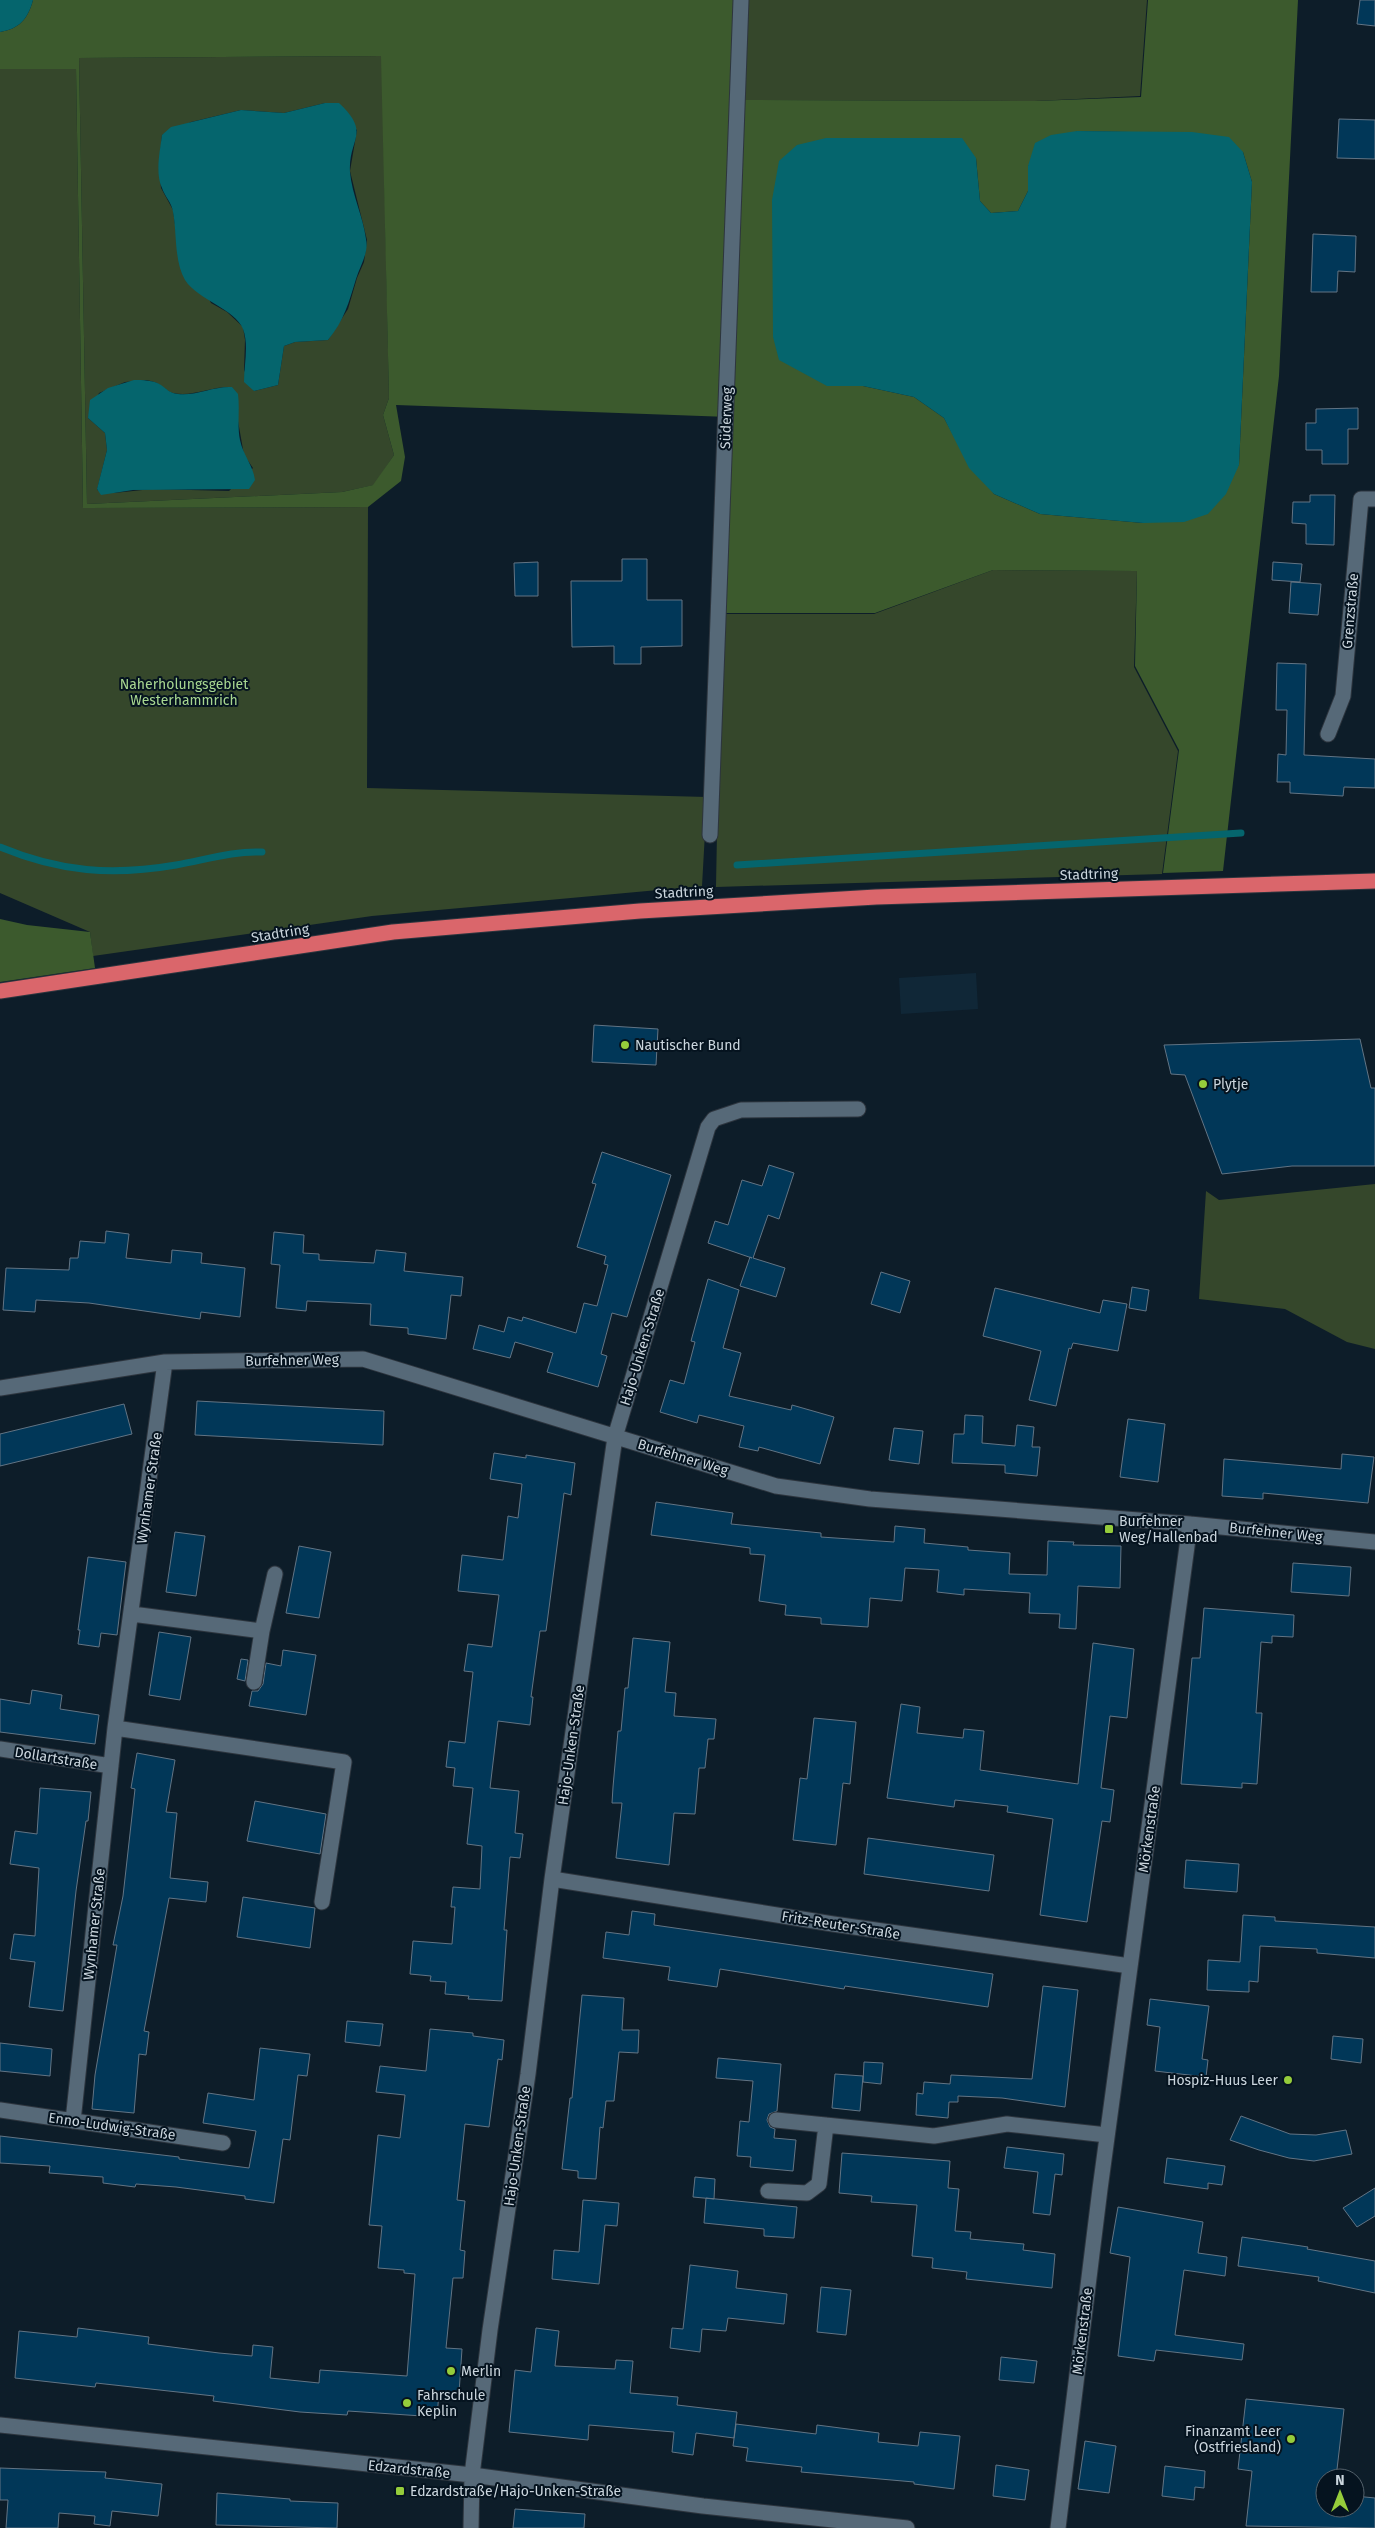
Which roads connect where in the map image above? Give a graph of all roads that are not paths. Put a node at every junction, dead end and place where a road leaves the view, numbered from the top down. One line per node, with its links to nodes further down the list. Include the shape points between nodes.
1 (741, 0): 4 (street, Süderweg)
2 (1375, 500): 3 (street, Grenzstraße, via 1361,500 1342,696)
3 (1328, 734)
4 (710, 835)
5 (1375, 881): 6 (highway, Stadtring, via 876,897 640,911 393,932)
6 (0, 991)
7 (858, 1109): 10 (street, Hajo-Unken-Straße, via 741,1110 714,1119 708,1127)
8 (165, 1362): 9 (street, Burfehner Weg); 10 (street, Burfehner Weg, via 364,1359); 14 (street, Wynhamer Straße)
9 (0, 1388)
10 (615, 1437): 11 (street, Burfehner Weg, via 776,1486 810,1492); 20 (street, Hajo-Unken-Straße)
11 (1190, 1524): 12 (street, Burfehner Weg); 22 (street, Mörkenstraße)
12 (1375, 1542)
13 (275, 1574): 15 (street)
14 (132, 1614): 15 (street); 17 (street, Wynhamer Straße)
15 (262, 1631): 16 (street)
16 (254, 1682)
17 (115, 1728): 19 (street, Wynhamer Straße); 21 (street, via 344,1762)
18 (0, 1749): 19 (street, Dollartstraße)
19 (111, 1766): 25 (street, Wynhamer Straße)
20 (552, 1879): 22 (street, Fritz-Reuter-Straße, via 852,1927); 31 (street, Hajo-Unken-Straße)
21 (322, 1902)
22 (1130, 1966): 27 (street, Mörkenstraße)
23 (0, 2110): 25 (street, Enno-Ludwig-Straße)
24 (776, 2120): 26 (street)
25 (73, 2121): 28 (street, Enno-Ludwig-Straße)
26 (826, 2125): 27 (street, via 934,2136 1006,2124); 29 (street, via 819,2184 808,2193)
27 (1107, 2135): 34 (street, Mörkenstraße)
28 (223, 2142)
29 (768, 2191)
30 (0, 2425): 31 (street, Edzardstraße)
31 (472, 2475): 32 (street, Hajo-Unken-Straße); 33 (street, Edzardstraße, via 703,2506)
32 (471, 2528)
33 (907, 2528)
34 (1058, 2528)

